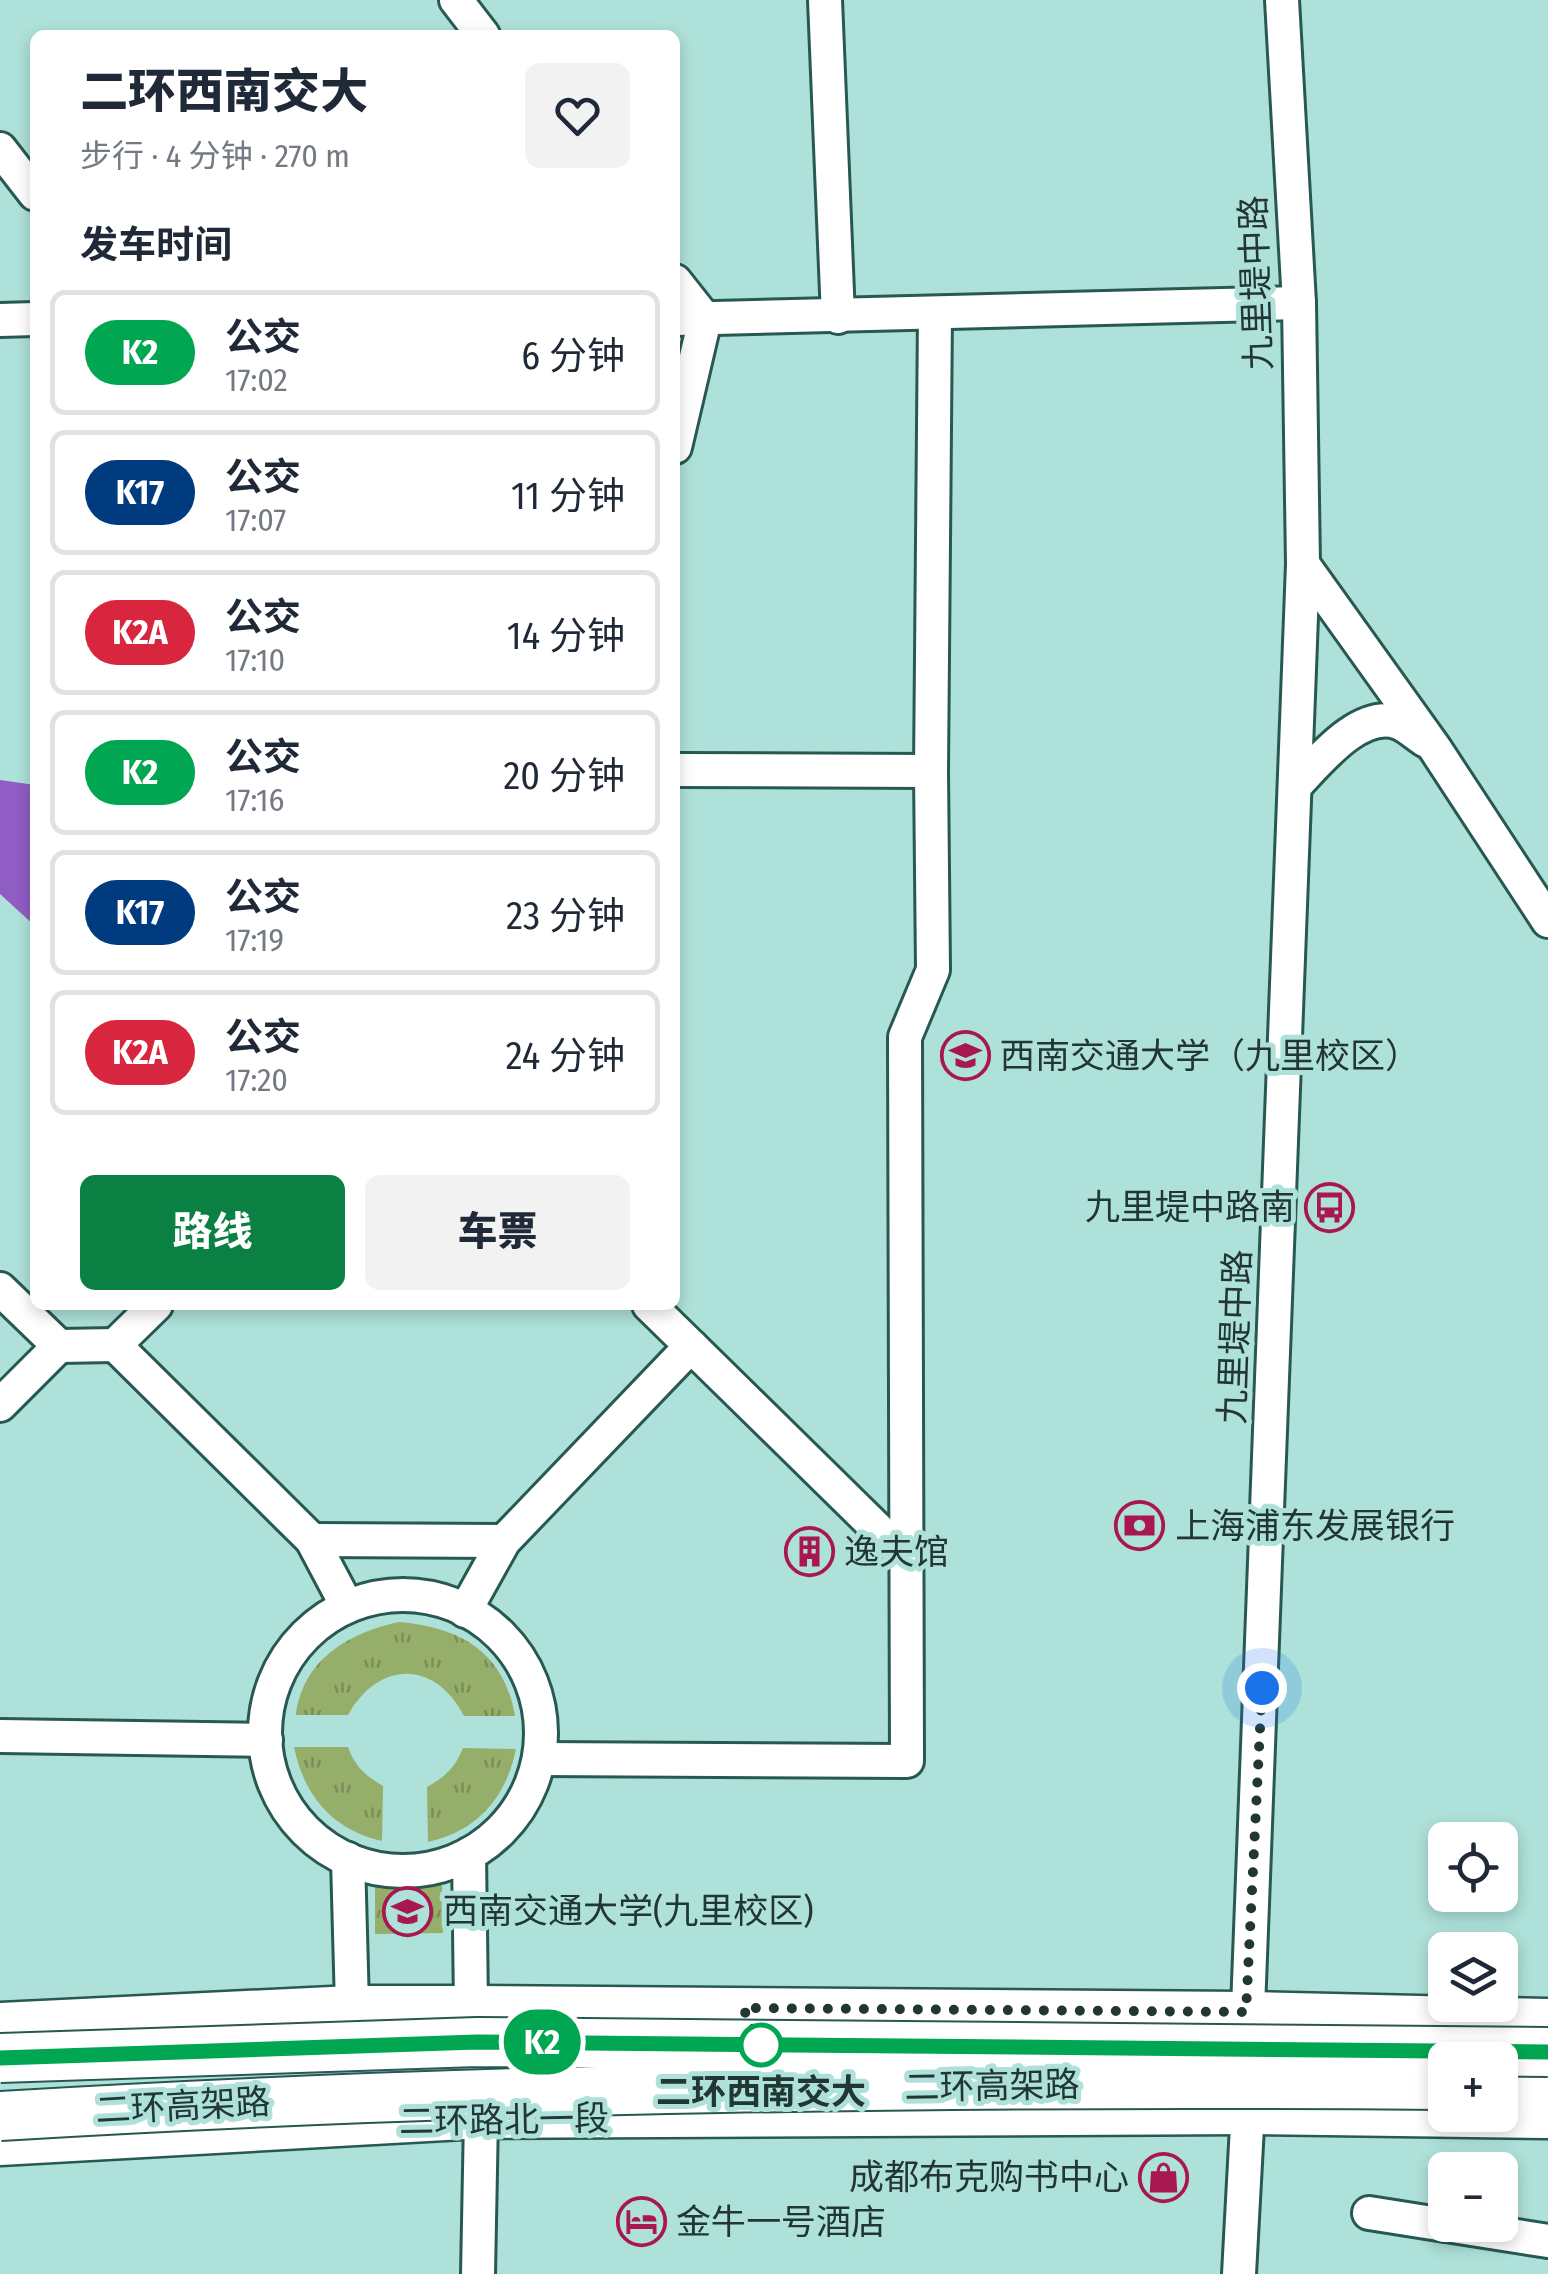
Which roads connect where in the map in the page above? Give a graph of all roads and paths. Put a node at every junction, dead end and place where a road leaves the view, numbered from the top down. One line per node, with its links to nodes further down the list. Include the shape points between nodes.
1 (456, 0): 4 (street)
2 (825, 0): 10 (street)
3 (1282, 0): 8 (street, 九里堤中路)
4 (479, 30)
5 (0, 149): 6 (street)
6 (30, 188)
7 (680, 294): 12 (street)
8 (1299, 303): 9 (street); 15 (street, 九里堤中路)
9 (934, 313): 10 (street); 18 (street)
10 (838, 316): 12 (street)
11 (30, 319): 13 (street)
12 (690, 319): 14 (street)
13 (0, 320)
14 (680, 404)
15 (1303, 564): 16 (street); 19 (street, 九里堤中路)
16 (1434, 747): 19 (street, via 1398,722 1372,722 1337,742); 20 (street)
17 (680, 770): 18 (street)
18 (931, 771): 30 (street, via 933,970 906,1037)
19 (1296, 786): 40 (street, 九里堤中路)
20 (1548, 921)
21 (0, 1289): 25 (street)
22 (151, 1310): 24 (street)
23 (654, 1310): 26 (street)
24 (116, 1345): 25 (street); 28 (street)
25 (59, 1346): 27 (street)
26 (691, 1346): 29 (street); 30 (street)
27 (0, 1405)
28 (312, 1540): 29 (street); 31 (street)
29 (504, 1541): 32 (street)
30 (908, 1559): 35 (street, via 907,1762)
31 (347, 1606): 32 (street, via 394,1595 437,1599); 34 (street, via 307,1633 278,1672)
32 (465, 1611): 35 (street, via 510,1644 532,1681 542,1723)
33 (0, 1736): 34 (street)
34 (266, 1740): 37 (street, via 267,1765 286,1809 319,1844)
35 (539, 1759): 36 (street, via 522,1806)
36 (469, 1854): 37 (street, via 410,1872); 39 (street)
37 (348, 1859): 38 (street)
38 (352, 2006): 39 (main road); 42 (main road)
39 (472, 2006): 40 (main road)
40 (1246, 2012): 41 (main road); 48 (street, 九里堤中路)
41 (1548, 2019)
42 (0, 2023)
43 (1548, 2052): 44 (highway, 二环高架路, bridge, via 477,2042)
44 (0, 2058)
45 (1428, 2085): 49 (highway, 二环高架路, bridge, via 447,2094)
46 (1518, 2086): 47 (highway)
47 (1548, 2086)
48 (1250, 2114): 50 (main road, 二环路北一段); 51 (main road, 二环路北一段); 58 (street, 九里堤中路)
49 (0, 2116)
50 (481, 2118): 52 (main road, 二环路北一段); 57 (street)
51 (1548, 2118)
52 (0, 2145)
53 (1369, 2213): 54 (street)
54 (1428, 2222)
55 (1518, 2236): 56 (street)
56 (1548, 2241)
57 (478, 2274)
58 (1238, 2274)

